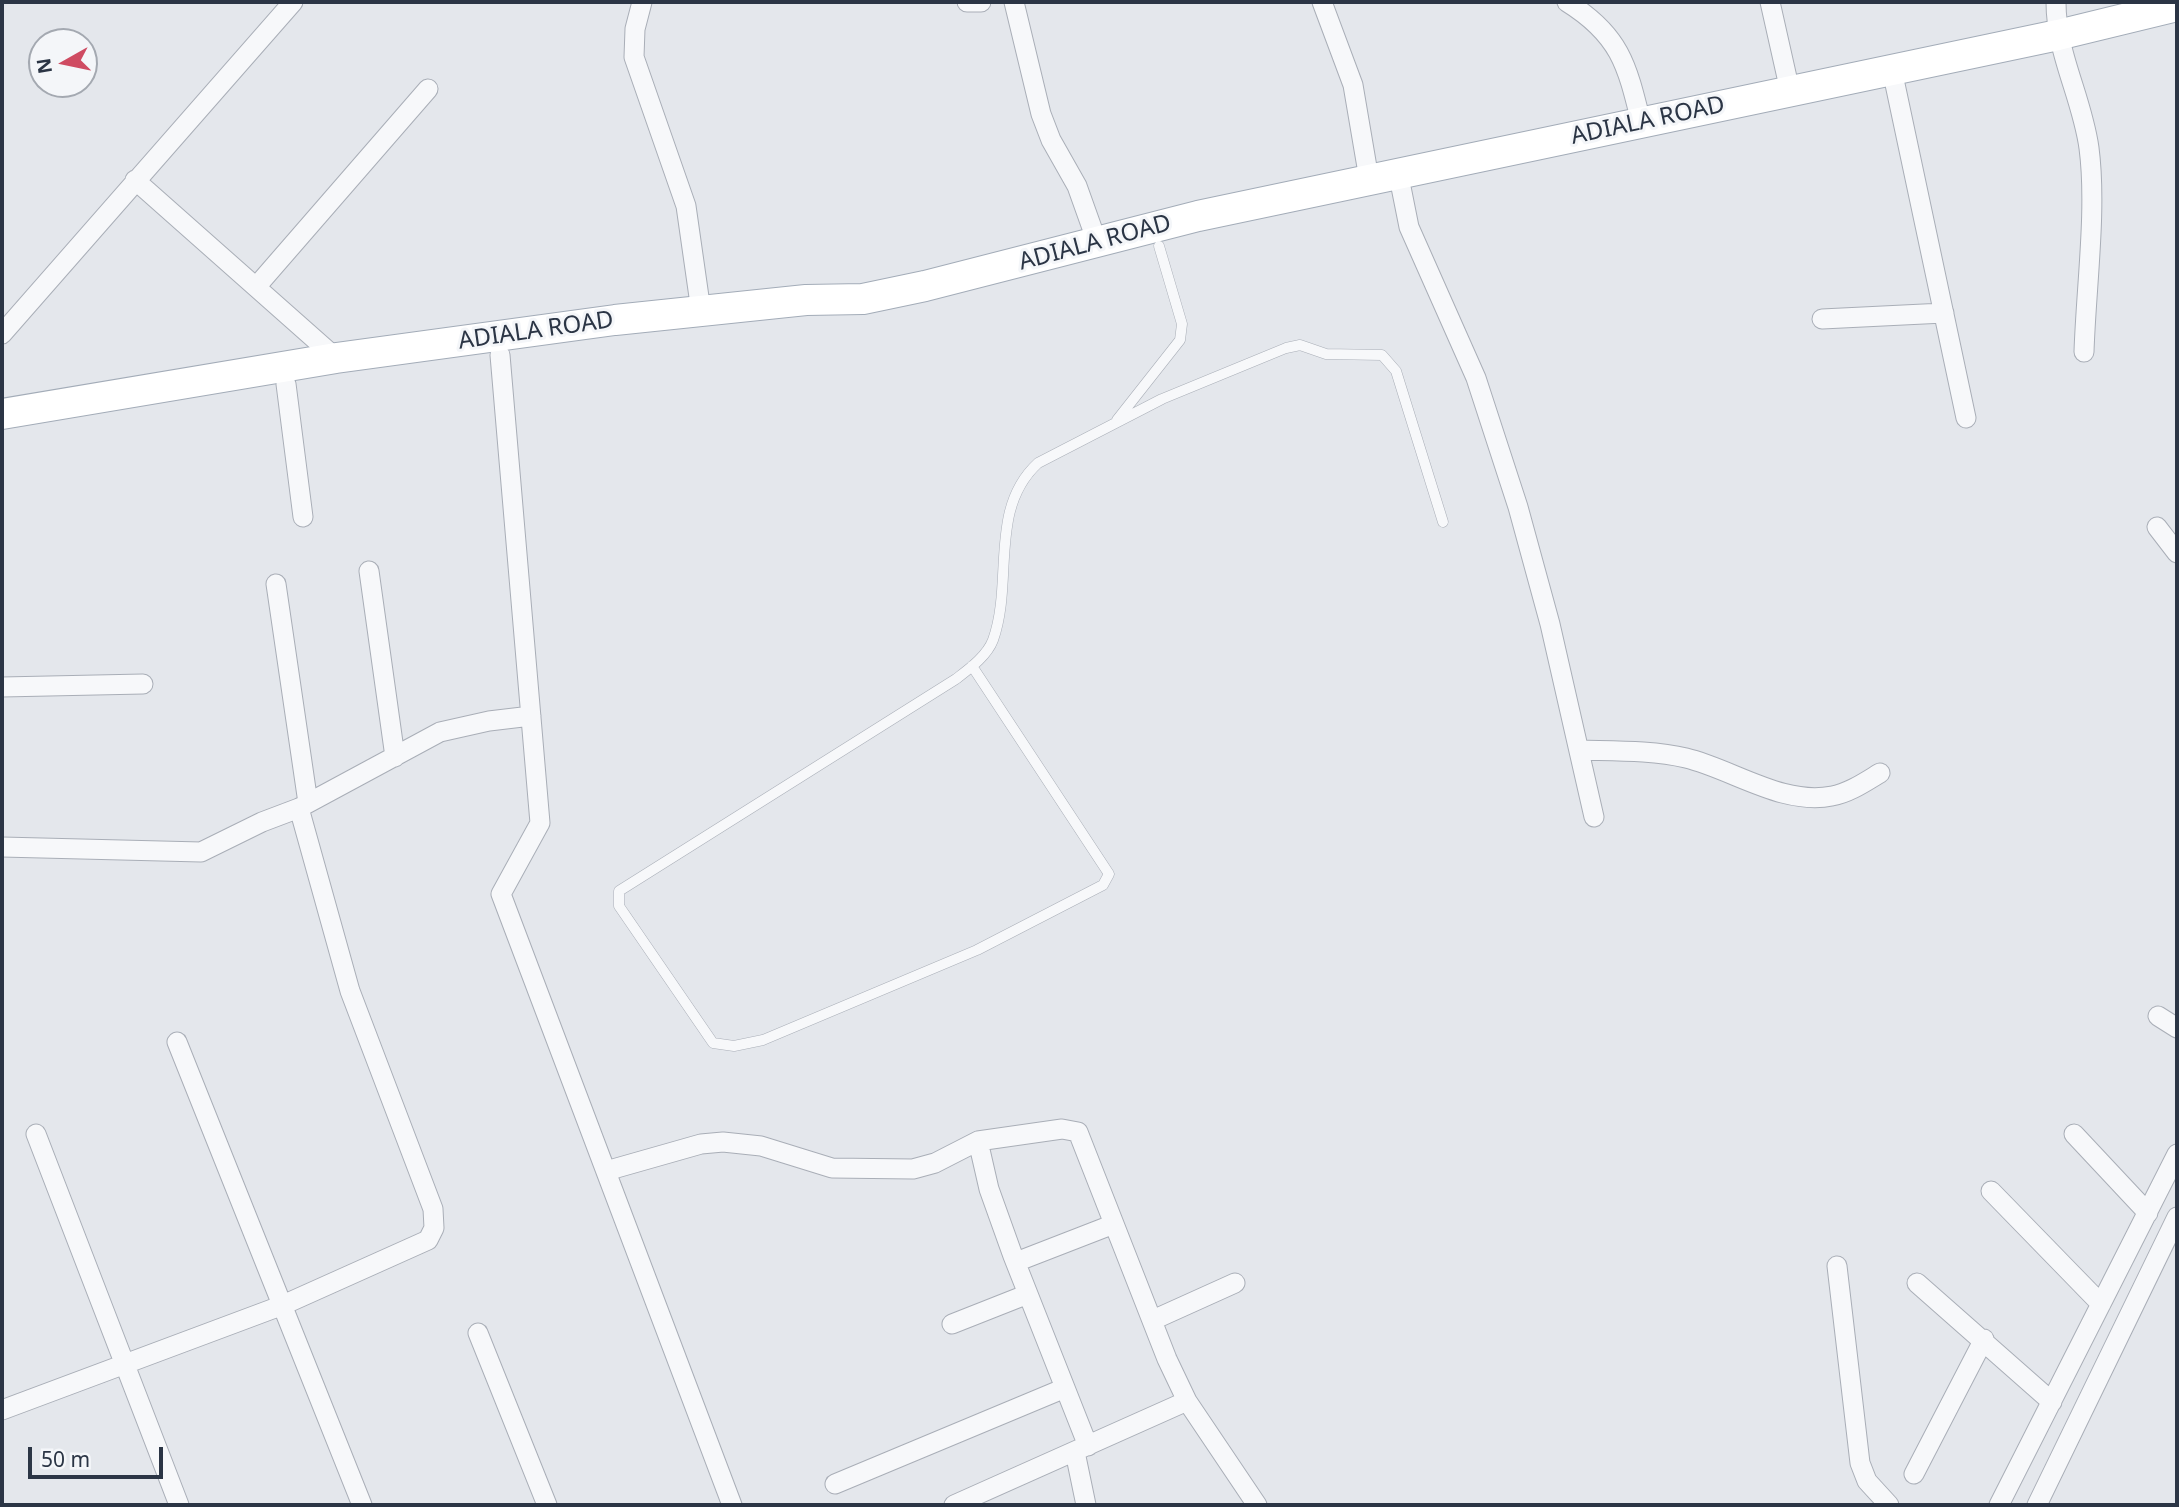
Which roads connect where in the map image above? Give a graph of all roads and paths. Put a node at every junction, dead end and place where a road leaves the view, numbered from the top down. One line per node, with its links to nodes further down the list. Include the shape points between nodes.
1 (293, 2): 18 (street)
2 (642, 2): 23 (street, via 634,57 686,205)
3 (967, 2): 4 (street)
4 (981, 2)
5 (1014, 2): 20 (street, via 1041,114 1077,186)
6 (1322, 2): 17 (street, via 1353,85)
7 (1567, 2): 16 (street, via 1589,16 1622,58 1632,77)
8 (1770, 2): 15 (street)
9 (2056, 2): 12 (street)
10 (2177, 6): 12 (main road, ADIALA ROAD)
11 (2177, 26): 12 (main road, ADIALA ROAD)
12 (2060, 44): 13 (main road, ADIALA ROAD); 27 (street, via 2089,149 2092,188)
13 (1894, 79): 15 (main road, ADIALA ROAD); 19 (main road, ADIALA ROAD); 24 (street)
14 (428, 89): 22 (street)
15 (1790, 91): 16 (main road, ADIALA ROAD)
16 (1641, 122): 19 (main road, ADIALA ROAD)
17 (1369, 179): 19 (main road, ADIALA ROAD); 20 (main road, ADIALA ROAD)
18 (135, 180): 22 (street); 26 (street)
19 (1400, 182): 21 (main road, ADIALA ROAD); 45 (street, via 1409,227 1476,378 1518,507)
20 (1097, 242): 23 (main road, ADIALA ROAD, via 863,299)
21 (1159, 246): 28 (main road, ADIALA ROAD, via 866,317 739,326); 34 (lane, via 1182,324 1181,340)
22 (256, 287): 29 (street)
23 (701, 311): 29 (main road, ADIALA ROAD)
24 (1944, 313): 25 (street); 32 (street)
25 (1822, 319)
26 (2, 334)
27 (2084, 352)
28 (500, 355): 30 (main road, ADIALA ROAD); 44 (street)
29 (336, 358): 31 (main road, ADIALA ROAD)
30 (286, 384): 33 (main road, ADIALA ROAD); 35 (street)
31 (2, 414)
32 (1966, 418)
33 (2, 423)
34 (1115, 423): 36 (lane, via 1286,348 1300,345 1325,354 1382,355 1396,371); 41 (lane, via 1038,463 1024,476 1012,498 993,642)
35 (303, 517)
36 (1443, 522)
37 (2157, 527): 38 (street)
38 (2177, 554)
39 (369, 571): 46 (street)
40 (276, 584): 48 (street)
41 (972, 666): 41 (lane, via 1109,874 1103,885 977,950 763,1040 734,1046 713,1043 619,906 619,891)
42 (143, 684): 43 (street)
43 (2, 687)
44 (531, 716): 46 (street, via 440,733); 58 (street, via 540,823 501,894)
45 (1579, 750): 47 (street, via 1682,757 1775,790 1809,797 1831,796); 49 (street)
46 (395, 757): 48 (street)
47 (1880, 773)
48 (304, 806): 50 (street, via 201,852); 70 (street, via 350,991 433,1209 434,1228 428,1240)
49 (1594, 817)
50 (2, 847)
51 (2158, 1016): 52 (street)
52 (2177, 1028)
53 (177, 1042): 70 (street)
54 (2074, 1134): 60 (street)
55 (36, 1135): 75 (street)
56 (978, 1141): 58 (street, via 913,1170 832,1168 761,1146 723,1142); 62 (street, via 1062,1129 1078,1132); 64 (street, via 989,1189)
57 (2177, 1154): 60 (street)
58 (606, 1171): 87 (street)
59 (1991, 1191): 69 (street)
60 (2148, 1213): 69 (street)
61 (2177, 1217): 63 (street)
62 (1114, 1224): 64 (street); 71 (street)
63 (2171, 1246): 93 (street)
64 (1016, 1262): 68 (street)
65 (1837, 1266): 91 (street, via 1860,1463 1867,1481)
66 (1235, 1283): 71 (street)
67 (1917, 1283): 74 (street)
68 (1028, 1294): 72 (street); 76 (street)
69 (2101, 1304): 78 (street)
70 (283, 1305): 75 (street); 85 (street)
71 (1153, 1320): 77 (street)
72 (952, 1324)
73 (478, 1333): 86 (street)
74 (1984, 1339): 78 (street); 81 (street)
75 (127, 1366): 79 (street); 84 (street)
76 (1065, 1388): 80 (street); 82 (street)
77 (1187, 1401): 80 (street); 90 (street)
78 (2052, 1402): 92 (street)
79 (2, 1410)
80 (1082, 1449): 83 (street); 89 (street)
81 (1914, 1474)
82 (835, 1484)
83 (995, 1497): 88 (street)
84 (179, 1505)
85 (362, 1505)
86 (547, 1505)
87 (732, 1505)
88 (954, 1505)
89 (1086, 1505)
90 (1257, 1505)
91 (1889, 1505)
92 (1999, 1505)
93 (2037, 1505)

